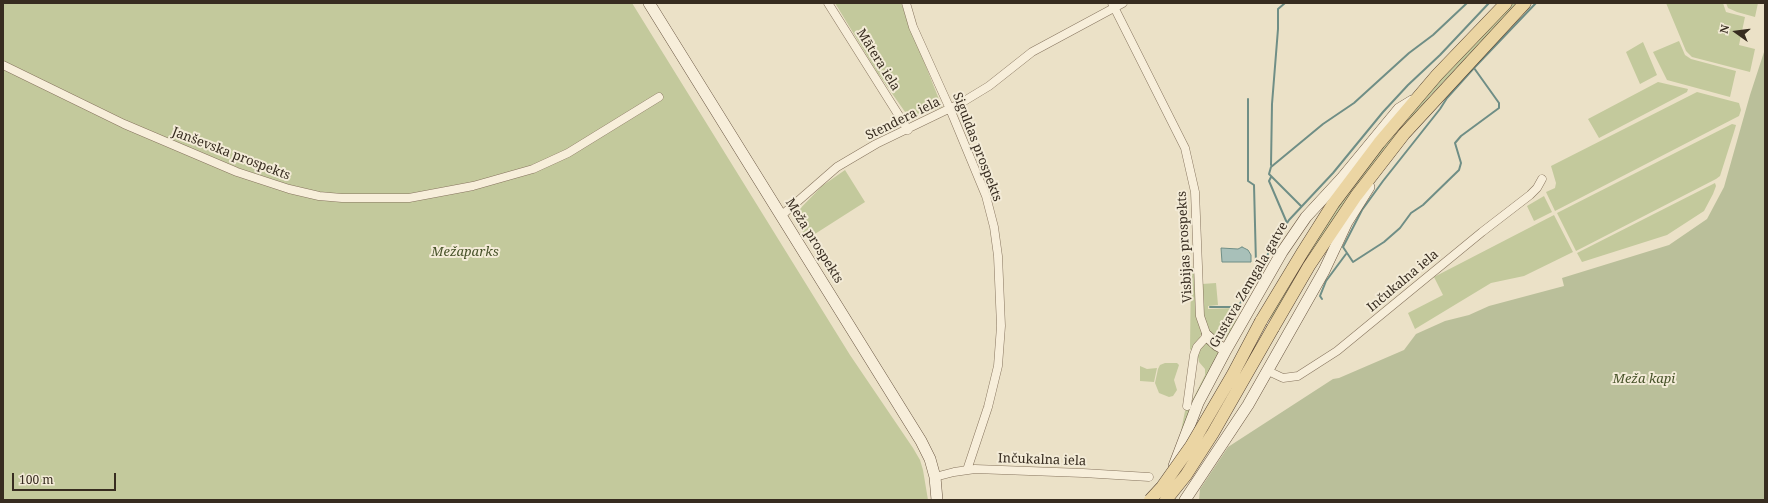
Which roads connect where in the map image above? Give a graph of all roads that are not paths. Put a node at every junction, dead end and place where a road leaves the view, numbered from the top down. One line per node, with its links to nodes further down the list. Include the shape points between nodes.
1 (649, 3): 15 (street, Meža prospekts)
2 (828, 3): 12 (street, Mātera iela)
3 (906, 3): 11 (street, Siguldas prospekts, via 913,27)
4 (1123, 3): 7 (street, Stendera iela)
5 (1506, 3): 10 (main road, Gustava Zemgala gatve)
6 (1525, 3): 13 (main road, Gustava Zemgala gatve, via 1436,98)
7 (1114, 5): 11 (street, Stendera iela, via 1038,49 979,92); 16 (street, Visbijas prospekts, via 1186,148 1195,192 1200,316)
8 (3, 65): 9 (street, Janševska prospekts, via 124,124 237,172 289,189 342,198 409,198 473,186 532,169 568,153)
9 (659, 98)
10 (1415, 99): 17 (street, Gustava Zemgala gatve, via 1399,109 1294,233); 26 (main road, Gustava Zemgala gatve, bridge, via 1333,204 1261,321 1191,446)
11 (950, 109): 12 (street, Stendera iela); 22 (street, Siguldas prospekts, via 988,203 998,256 1001,303 1000,349 994,382 988,408)
12 (908, 130): 15 (street, Stendera iela, via 876,144 837,167)
13 (1391, 151): 18 (street, Gustava Zemgala gatve, via 1347,222 1324,271); 27 (main road, Gustava Zemgala gatve, bridge, via 1328,235 1214,433)
14 (1542, 179): 18 (street, Inčukalna iela, via 1530,195 1337,351 1298,376 1283,378)
15 (782, 215): 23 (street, Meža prospekts, via 921,441)
16 (1208, 336): 17 (street); 19 (street, via 1197,347 1194,355)
17 (1226, 350): 20 (street, Gustava Zemgala gatve, via 1198,404)
18 (1268, 371): 21 (street, Gustava Zemgala gatve, via 1234,429)
19 (1187, 406)
20 (1180, 451): 21 (street, via 1190,464 1199,466); 27 (street, Gustava Zemgala gatve)
21 (1209, 463): 28 (street, Gustava Zemgala gatve)
22 (966, 470): 23 (street, Inčukalna iela); 24 (street, Inčukalna iela)
23 (935, 477): 25 (street, Meža prospekts)
24 (1149, 477)
25 (937, 500)
26 (1150, 500)
27 (1166, 500)
28 (1185, 500)

